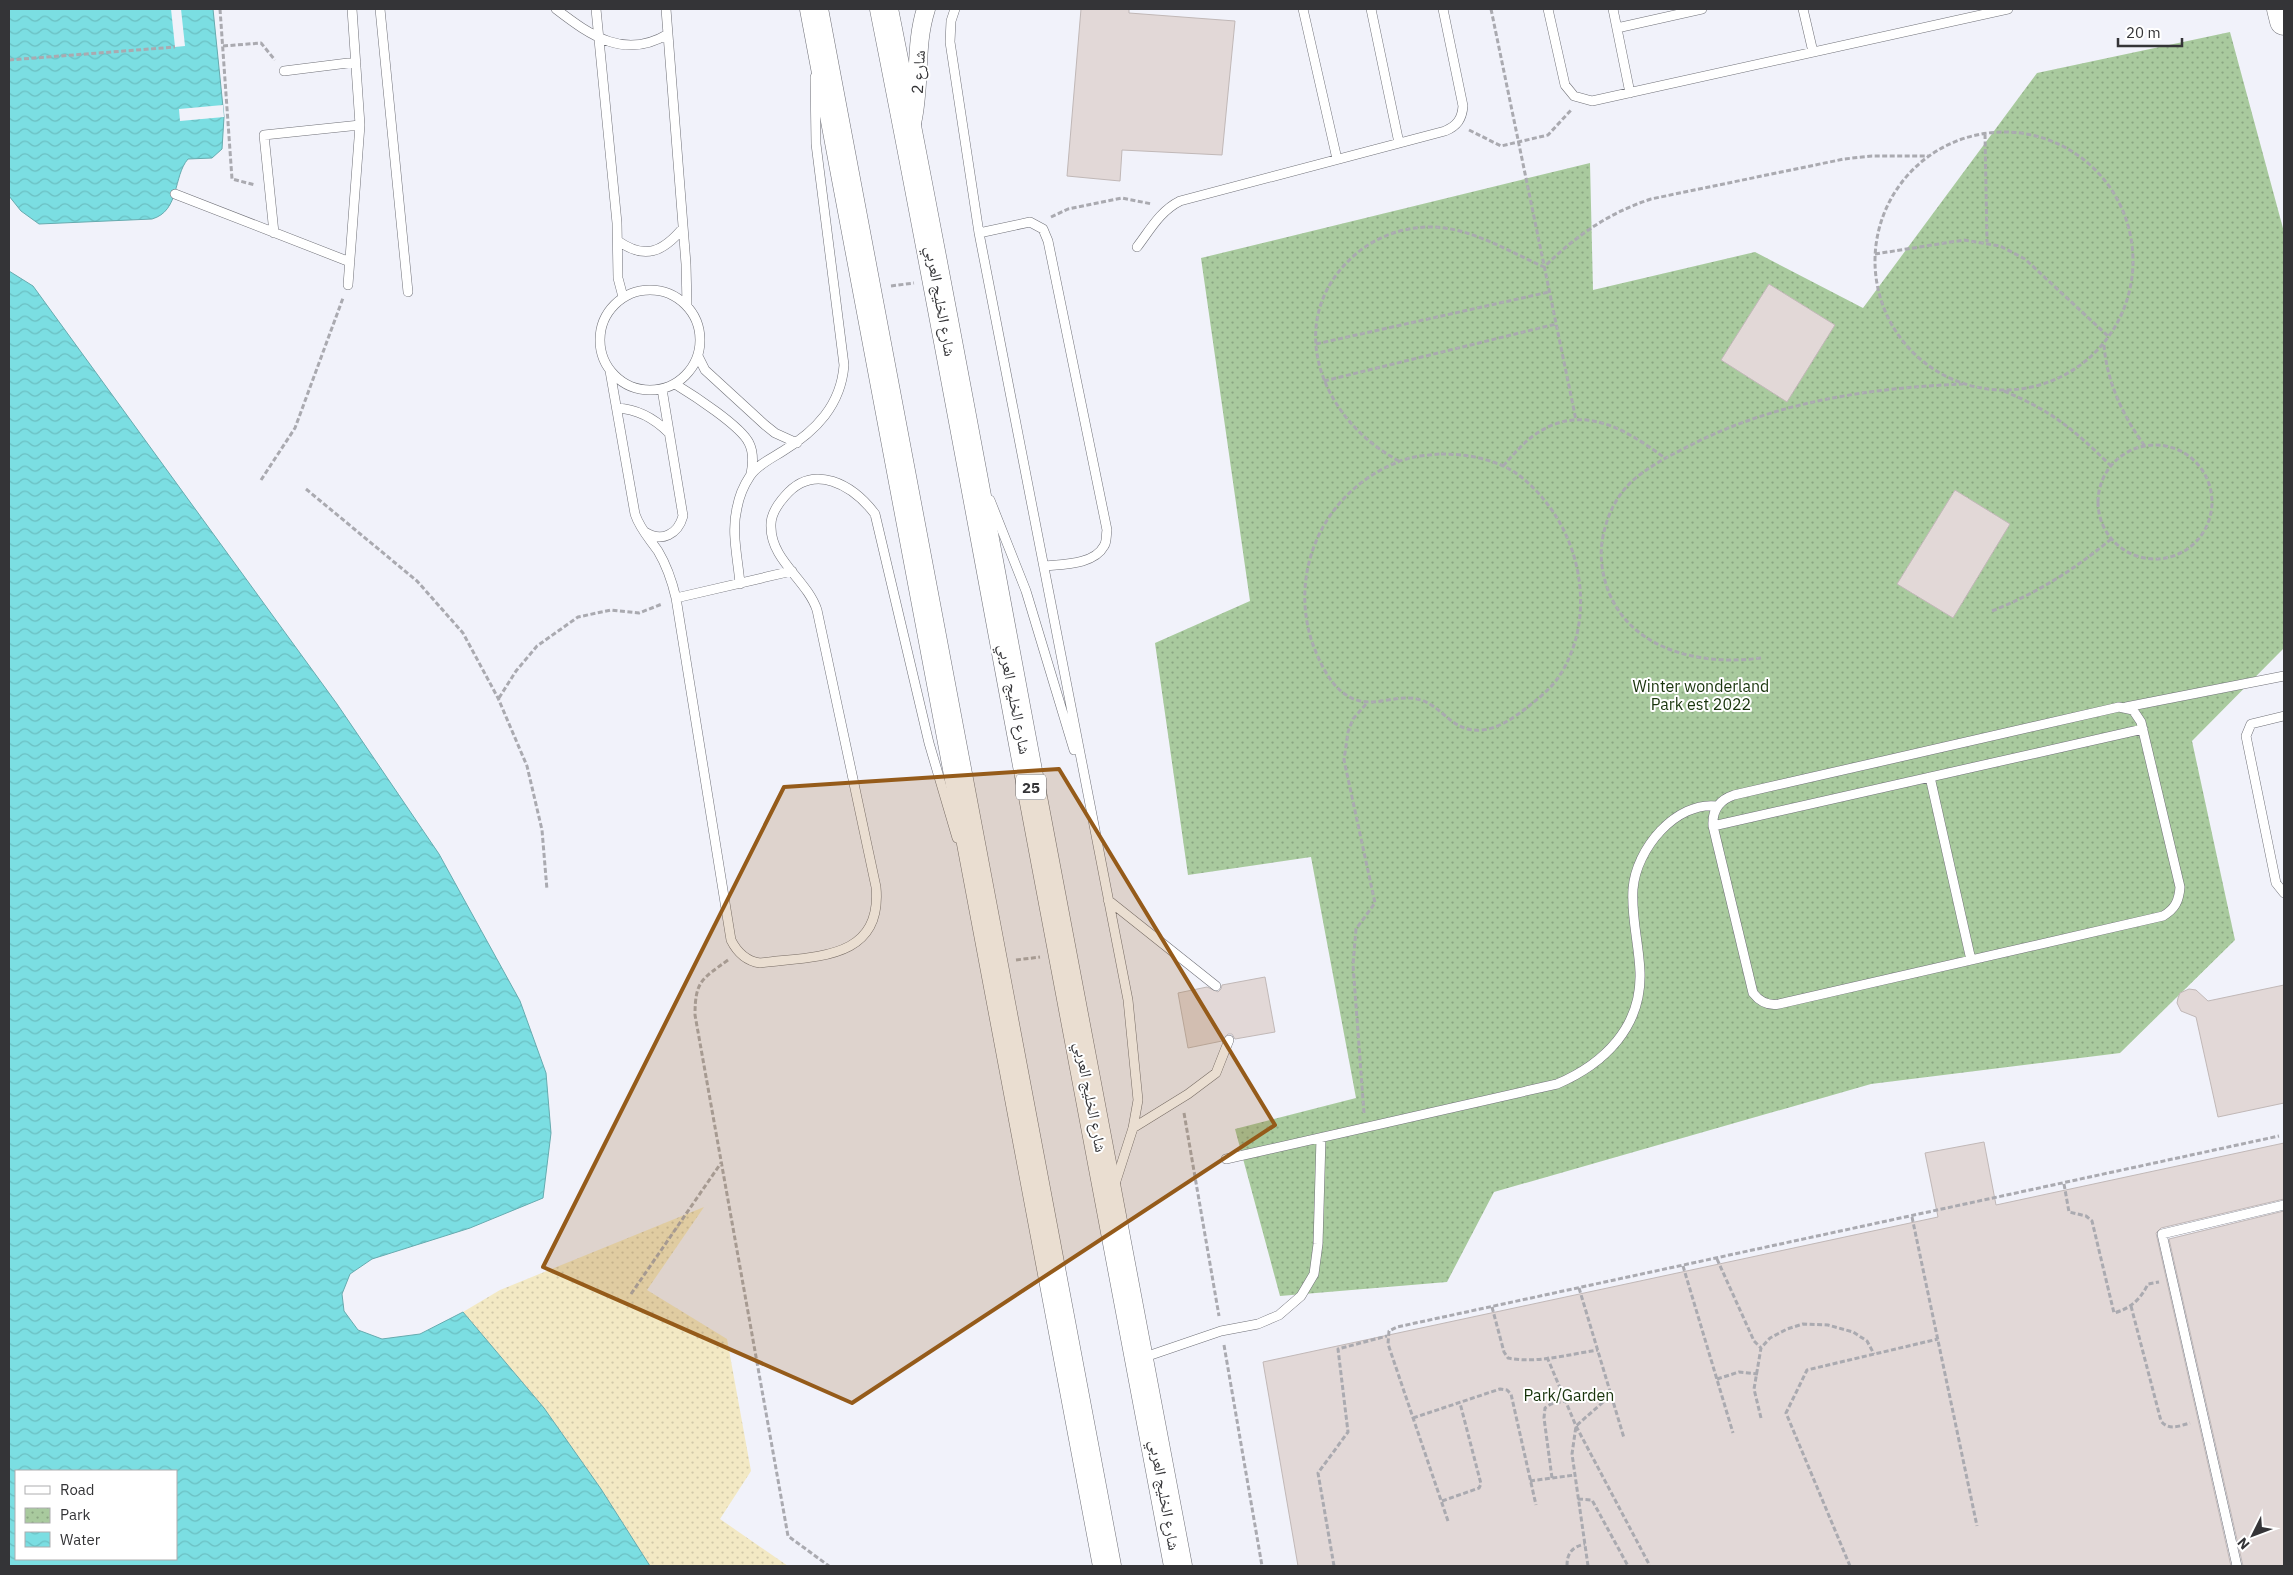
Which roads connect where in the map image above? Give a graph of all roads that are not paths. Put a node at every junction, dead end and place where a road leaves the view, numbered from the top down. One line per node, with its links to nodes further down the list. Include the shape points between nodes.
1 (352, 9): 24 (lane)
2 (380, 9): 39 (lane)
3 (556, 9): 22 (lane)
4 (596, 9): 22 (lane)
5 (666, 9): 21 (lane)
6 (884, 9): 28 (main road, شارع الخليج العربي / 25)
7 (926, 9): 28 (street, شارع 2)
8 (955, 9): 34 (lane, via 950,42)
9 (1303, 9): 30 (lane)
10 (1371, 9): 29 (lane)
11 (1443, 9): 29 (lane, via 1463,112 1457,124 1445,131)
12 (1548, 9): 26 (lane, via 1569,91 1580,99 1592,101)
13 (1613, 9): 20 (lane)
14 (1702, 9): 20 (lane)
15 (1803, 9): 23 (lane)
16 (2008, 9): 23 (lane)
17 (2281, 9): 19 (main road)
18 (814, 13): 49 (lane, via 816,144 844,365 842,381 831,408); 66 (main road)
19 (2284, 21)
20 (1617, 28): 26 (lane)
21 (668, 34): 22 (lane, via 646,45 633,46 609,42); 32 (lane)
22 (598, 36): 35 (lane)
23 (1812, 52): 26 (lane)
24 (356, 62): 25 (lane); 27 (lane)
25 (284, 71)
26 (1630, 93)
27 (360, 125): 33 (lane, via 264,136); 37 (lane)
28 (909, 135): 48 (main road, شارع الخليج العربي / 25)
29 (1400, 143): 30 (lane)
30 (1337, 159): 36 (lane, via 1180,201 1168,207)
31 (175, 194): 33 (lane)
32 (683, 228): 35 (lane, via 673,240 656,250 636,251); 41 (lane)
33 (274, 233): 37 (lane)
34 (979, 233): 52 (lane); 52 (lane, via 1030,222 1043,229 1107,530 1105,546 1097,554 1085,560)
35 (618, 241): 40 (lane, via 618,278)
36 (1137, 247)
37 (350, 262): 38 (lane)
38 (348, 286)
39 (408, 292)
40 (623, 297): 41 (lane, via 649,289 676,296); 43 (lane, via 610,308 602,322 599,339 602,356)
41 (686, 305): 42 (lane, via 700,329)
42 (698, 356): 44 (lane, via 693,367); 49 (lane, via 705,370 765,425)
43 (610, 371): 45 (lane, via 633,388); 46 (lane)
44 (675, 384): 45 (lane); 50 (lane, via 743,434 752,454)
45 (662, 389): 47 (lane)
46 (616, 408): 47 (lane, via 639,411); 51 (lane, via 635,514)
47 (669, 433): 51 (lane, via 683,516 680,525 667,536 650,536)
48 (966, 442): 61 (lane, via 1026,591); 73 (main road, شارع الخليج العربي / 25)
49 (797, 443): 50 (lane)
50 (750, 475): 54 (lane, via 735,516)
51 (642, 531): 55 (lane, via 664,563)
52 (1044, 566): 61 (lane)
53 (792, 571): 54 (lane); 55 (lane, via 804,585 817,610 876,887 878,905 875,919 856,943 842,950 760,963 748,960 731,940); 66 (lane, via 776,547 770,526 772,515 787,493 809,480 821,479 847,487 875,514 929,743)
54 (740, 584): 55 (lane)
55 (676, 598)
56 (2283, 675): 57 (lane)
57 (2126, 708): 59 (lane, via 2138,715); 62 (lane, via 2109,709 1734,795)
58 (2284, 716): 64 (lane, via 2251,724 2246,736 2276,882)
59 (2143, 729): 60 (lane); 67 (lane, via 2180,887 2176,904 2163,916)
60 (1930, 777): 63 (lane); 67 (lane)
61 (1089, 798): 65 (lane)
62 (1717, 806): 63 (lane); 71 (lane, via 1704,804 1689,809 1673,820 1647,849 1633,886 1632,906 1640,973 1638,998 1630,1021 1600,1060 1557,1084)
63 (1713, 826): 67 (lane, via 1750,988 1761,1002 1779,1004)
64 (2284, 894)
65 (1108, 900): 68 (lane); 70 (lane, via 1128,1000 1138,1100)
66 (985, 924): 76 (main road)
67 (1971, 960)
68 (1216, 986)
69 (1229, 1040): 70 (lane, via 1216,1072)
70 (1134, 1128): 73 (lane)
71 (1322, 1138): 72 (lane); 75 (lane, via 1318,1244 1314,1274 1301,1296 1279,1315 1258,1324 1222,1331)
72 (1226, 1159)
73 (1111, 1196): 75 (main road, شارع الخليج العربي / 25)
74 (2284, 1205): 78 (lane, via 2162,1234)
75 (1140, 1358): 77 (main road, شارع الخليج العربي / 25)
76 (1107, 1566)
77 (1178, 1566)
78 (2237, 1566)

